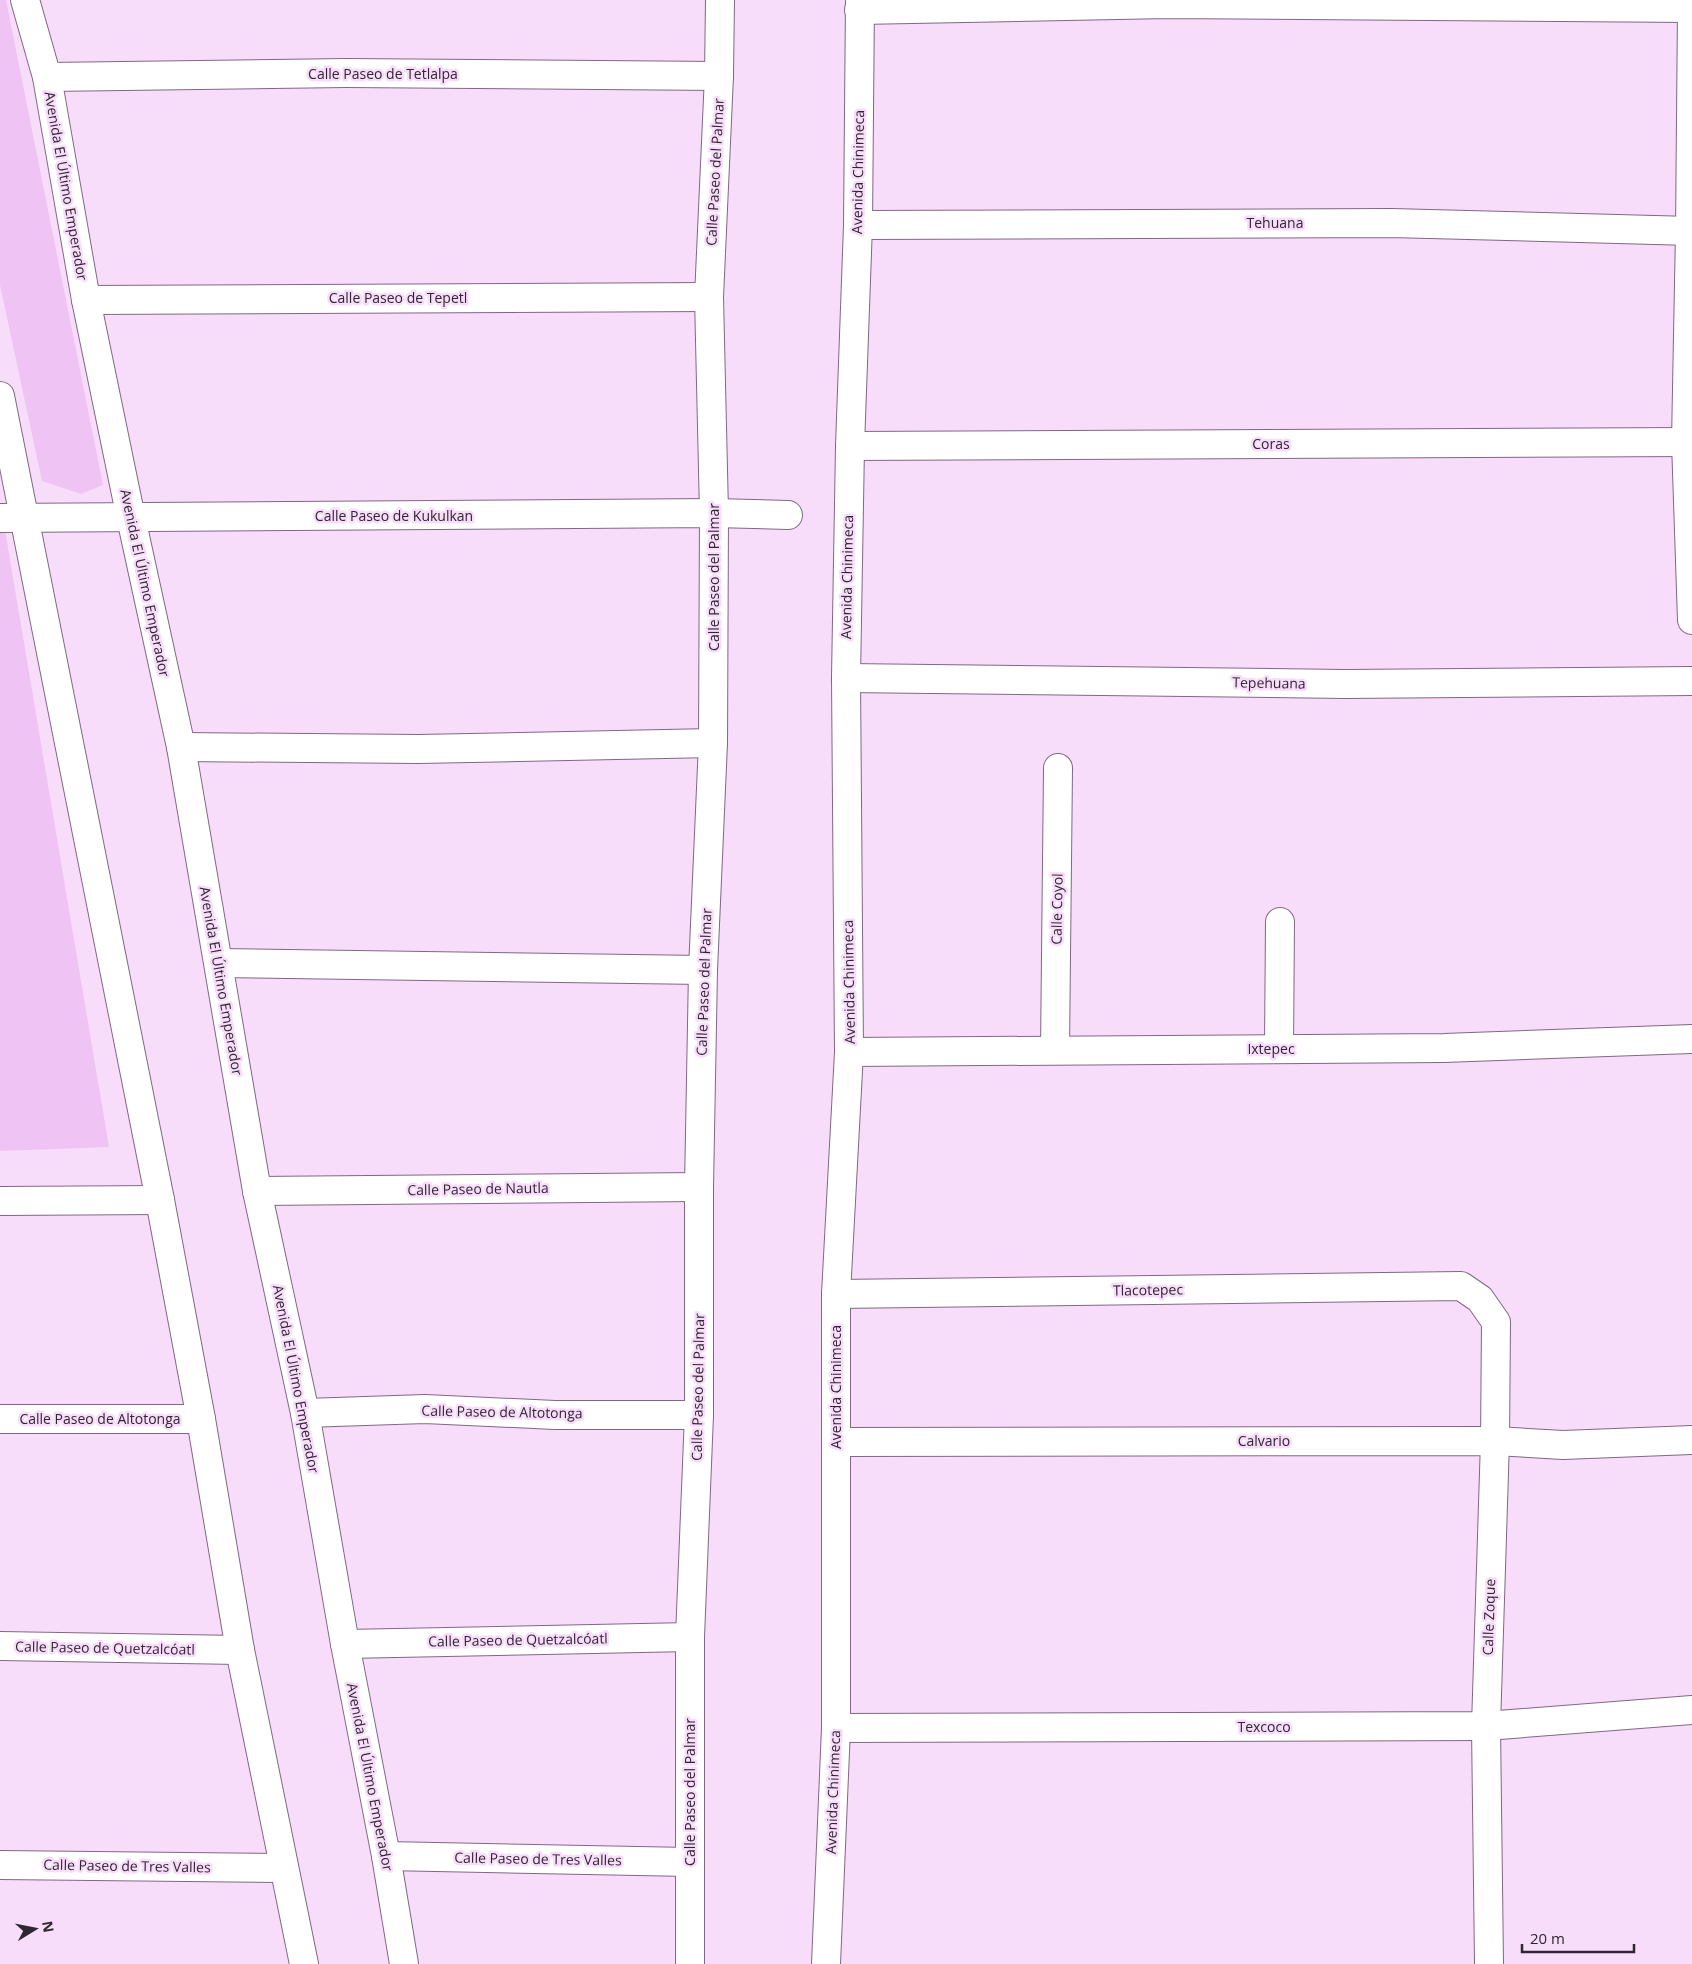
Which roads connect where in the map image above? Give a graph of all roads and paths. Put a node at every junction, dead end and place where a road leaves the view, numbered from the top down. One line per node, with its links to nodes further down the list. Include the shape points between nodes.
1 (25, 0): 6 (street, Avenida El Último Emperador)
2 (720, 0): 5 (street, Calle Paseo del Palmar)
3 (860, 5): 4 (street); 7 (street, Avenida Chinimeca)
4 (1692, 8): 8 (street)
5 (720, 76): 6 (street, Calle Paseo de Tetlalpa, via 346,73); 9 (street, Calle Paseo del Palmar)
6 (47, 77): 10 (street, Avenida El Último Emperador)
7 (858, 224): 8 (street, Tehuana, via 1391,223); 13 (street, Avenida Chinimeca)
8 (1691, 231): 12 (street)
9 (709, 297): 10 (street, Calle Paseo de Tepetl); 14 (street, Calle Paseo del Palmar)
10 (86, 300): 17 (street, Avenida El Último Emperador)
11 (0, 396): 16 (street)
12 (1689, 442): 13 (street, Coras); 18 (street)
13 (850, 446): 19 (street, Avenida Chinimeca)
14 (714, 513): 15 (street, Calle Paseo de Kukulkan); 17 (street, Calle Paseo de Kukulkan); 21 (street, Calle Paseo del Palmar)
15 (788, 515)
16 (12, 517): 17 (street, Calle Paseo de Kukulkan); 33 (street)
17 (131, 518): 22 (street, Avenida El Último Emperador)
18 (1692, 620)
19 (846, 678): 20 (street, Tepehuana, via 1346,684); 30 (street, Avenida Chinimeca)
20 (1692, 681)
21 (713, 743): 22 (street, via 418,749); 26 (street, Calle Paseo del Palmar)
22 (181, 747): 25 (street, Avenida El Último Emperador)
23 (1058, 768): 29 (street, Calle Coyol)
24 (1280, 922): 28 (street)
25 (218, 963): 26 (street); 32 (street, Avenida El Último Emperador)
26 (704, 970): 31 (street, Calle Paseo del Palmar)
27 (1692, 1039): 28 (street, Ixtepec, via 1444,1048)
28 (1279, 1049): 29 (street, Ixtepec)
29 (1055, 1050): 30 (street, Ixtepec)
30 (849, 1052): 36 (street, Avenida Chinimeca)
31 (699, 1187): 32 (street, Calle Paseo de Nautla); 38 (street, Calle Paseo del Palmar)
32 (257, 1191): 37 (street, Avenida El Último Emperador)
33 (160, 1200): 34 (street); 39 (street)
34 (0, 1201)
35 (1460, 1286): 36 (street, Tlacotepec); 42 (street, Calle Zoque, via 1480,1299 1496,1322)
36 (836, 1294): 43 (street, Avenida Chinimeca)
37 (305, 1413): 38 (street, Calle Paseo de Altotonga, via 425,1410); 45 (street, Avenida El Último Emperador)
38 (699, 1415): 44 (street, Calle Paseo del Palmar)
39 (201, 1419): 40 (street, Calle Paseo de Altotonga); 47 (street)
40 (0, 1420)
41 (1692, 1440): 42 (street, Calvario, via 1563,1445)
42 (1495, 1441): 43 (street, Calvario); 49 (street, Calle Zoque)
43 (836, 1442): 50 (street, Avenida Chinimeca)
44 (690, 1637): 45 (street, Calle Paseo de Quetzalcóatl); 52 (street, Calle Paseo del Palmar)
45 (345, 1644): 51 (street, Avenida El Último Emperador)
46 (0, 1646): 47 (street, Calle Paseo de Quetzalcóatl)
47 (240, 1650): 54 (street)
48 (1692, 1710): 49 (street, Texcoco)
49 (1486, 1726): 50 (street, Texcoco); 59 (street, Calle Zoque)
50 (836, 1728): 58 (street, Avenida Chinimeca)
51 (386, 1856): 52 (street, Calle Paseo de Tres Valles); 56 (street, Avenida El Último Emperador)
52 (690, 1862): 57 (street, Calle Paseo del Palmar)
53 (0, 1864): 54 (street, Calle Paseo de Tres Valles)
54 (284, 1868): 55 (street)
55 (304, 1964)
56 (404, 1964)
57 (690, 1964)
58 (826, 1964)
59 (1488, 1964)

